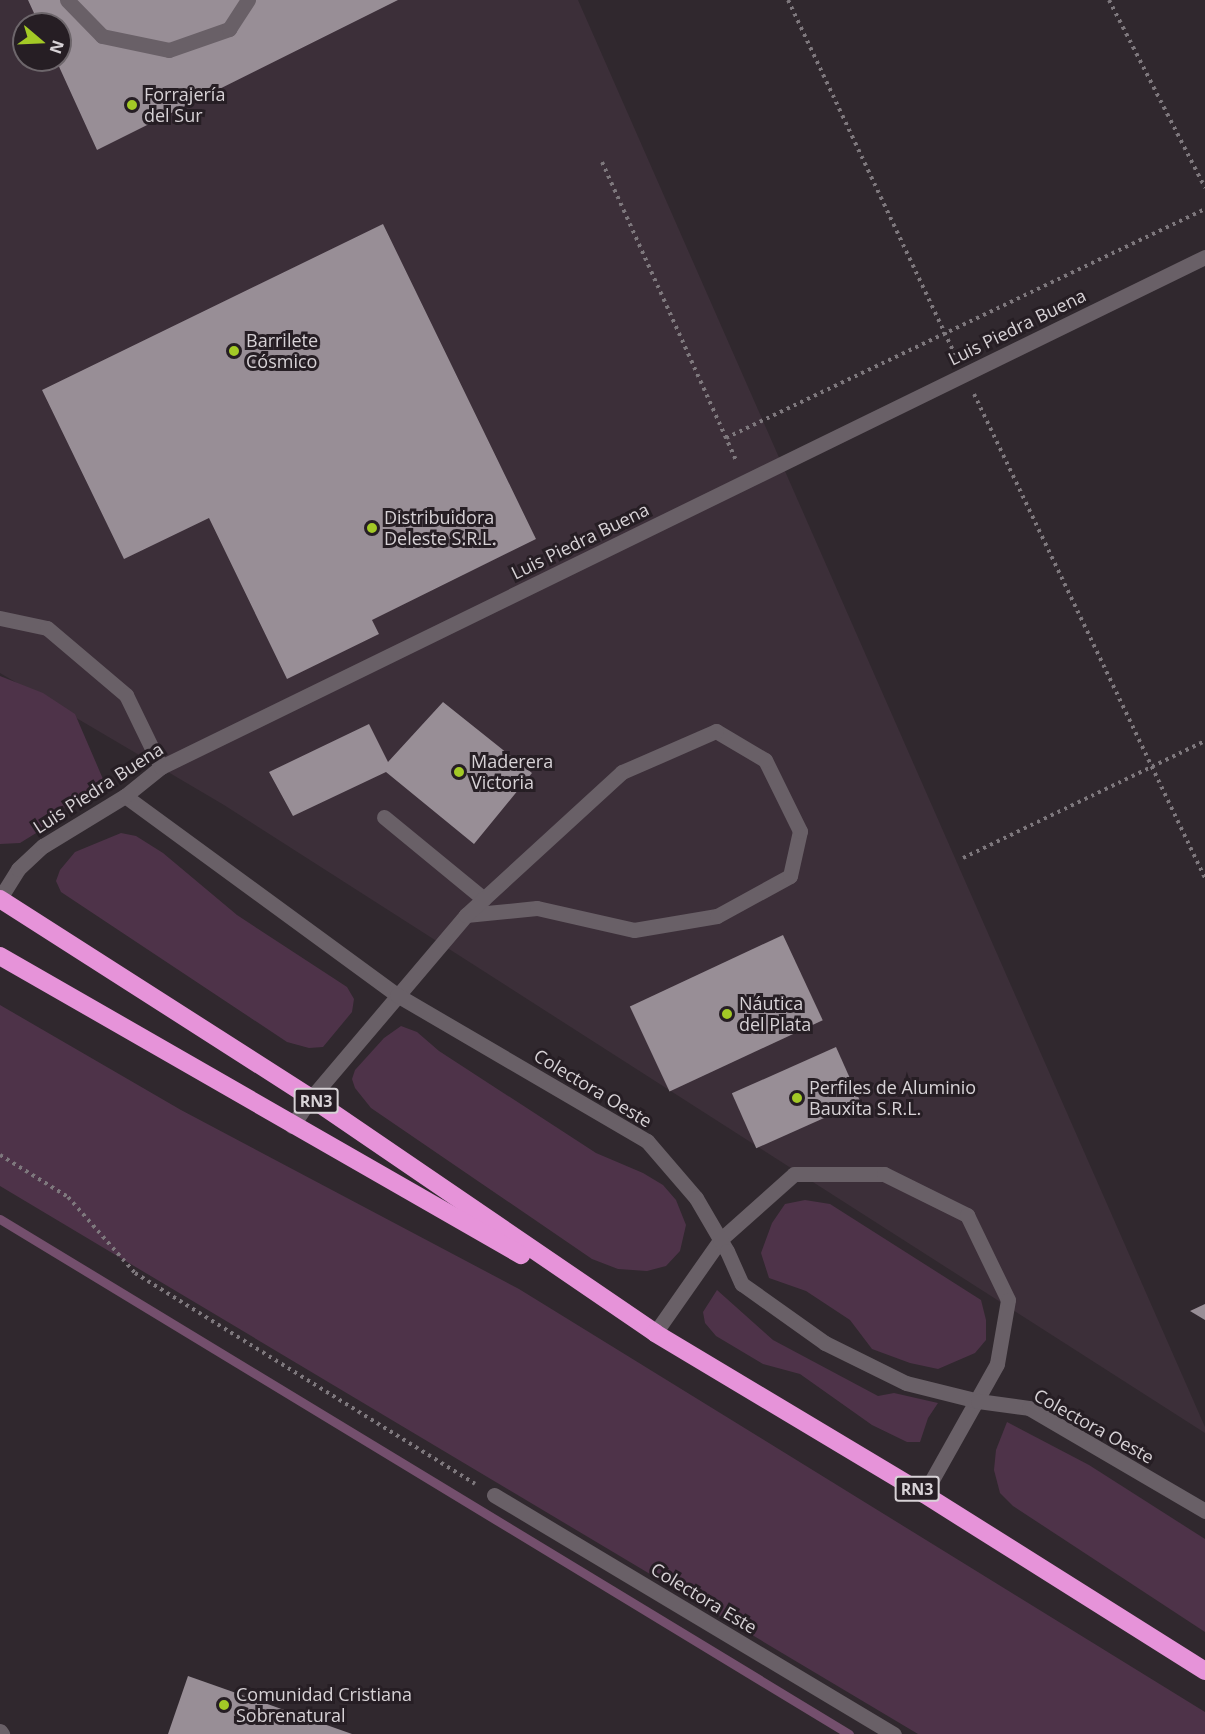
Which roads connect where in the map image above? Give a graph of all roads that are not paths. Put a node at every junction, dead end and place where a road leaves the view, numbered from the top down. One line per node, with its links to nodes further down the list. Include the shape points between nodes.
1 (67, 0): 2 (street, via 102,36 170,50 229,29)
2 (248, 0)
3 (1205, 257): 5 (street, Luis Piedra Buena)
4 (0, 618): 5 (street, via 47,628 126,695)
5 (161, 767): 6 (street, Luis Piedra Buena)
6 (125, 796): 8 (street, Luis Piedra Buena, via 44,846 18,869); 12 (street, Colectora Oeste)
7 (384, 817): 9 (street)
8 (0, 898): 13 (highway, RN3)
9 (484, 899): 10 (street); 10 (street, via 622,772 716,731 765,760 800,831 790,876 717,916 634,930 537,908)
10 (466, 915): 12 (street)
11 (0, 956): 14 (highway, RN3)
12 (397, 995): 13 (street); 15 (street, Colectora Oeste, via 646,1141 696,1198)
13 (311, 1098): 14 (street); 16 (highway, RN3)
14 (292, 1126): 16 (highway, RN3)
15 (720, 1240): 17 (street); 18 (street, Colectora Oeste, via 742,1284 825,1343 906,1383); 18 (street, via 794,1174 884,1174 967,1215 1008,1300 997,1364)
16 (625, 1314): 17 (highway, RN3)
17 (655, 1333): 19 (highway, RN3)
18 (978, 1401): 19 (street); 21 (street, Colectora Oeste, via 1029,1408)
19 (924, 1494): 22 (highway, RN3)
20 (494, 1496): 23 (street, Colectora Este)
21 (1205, 1511)
22 (1205, 1671)
23 (894, 1734)

